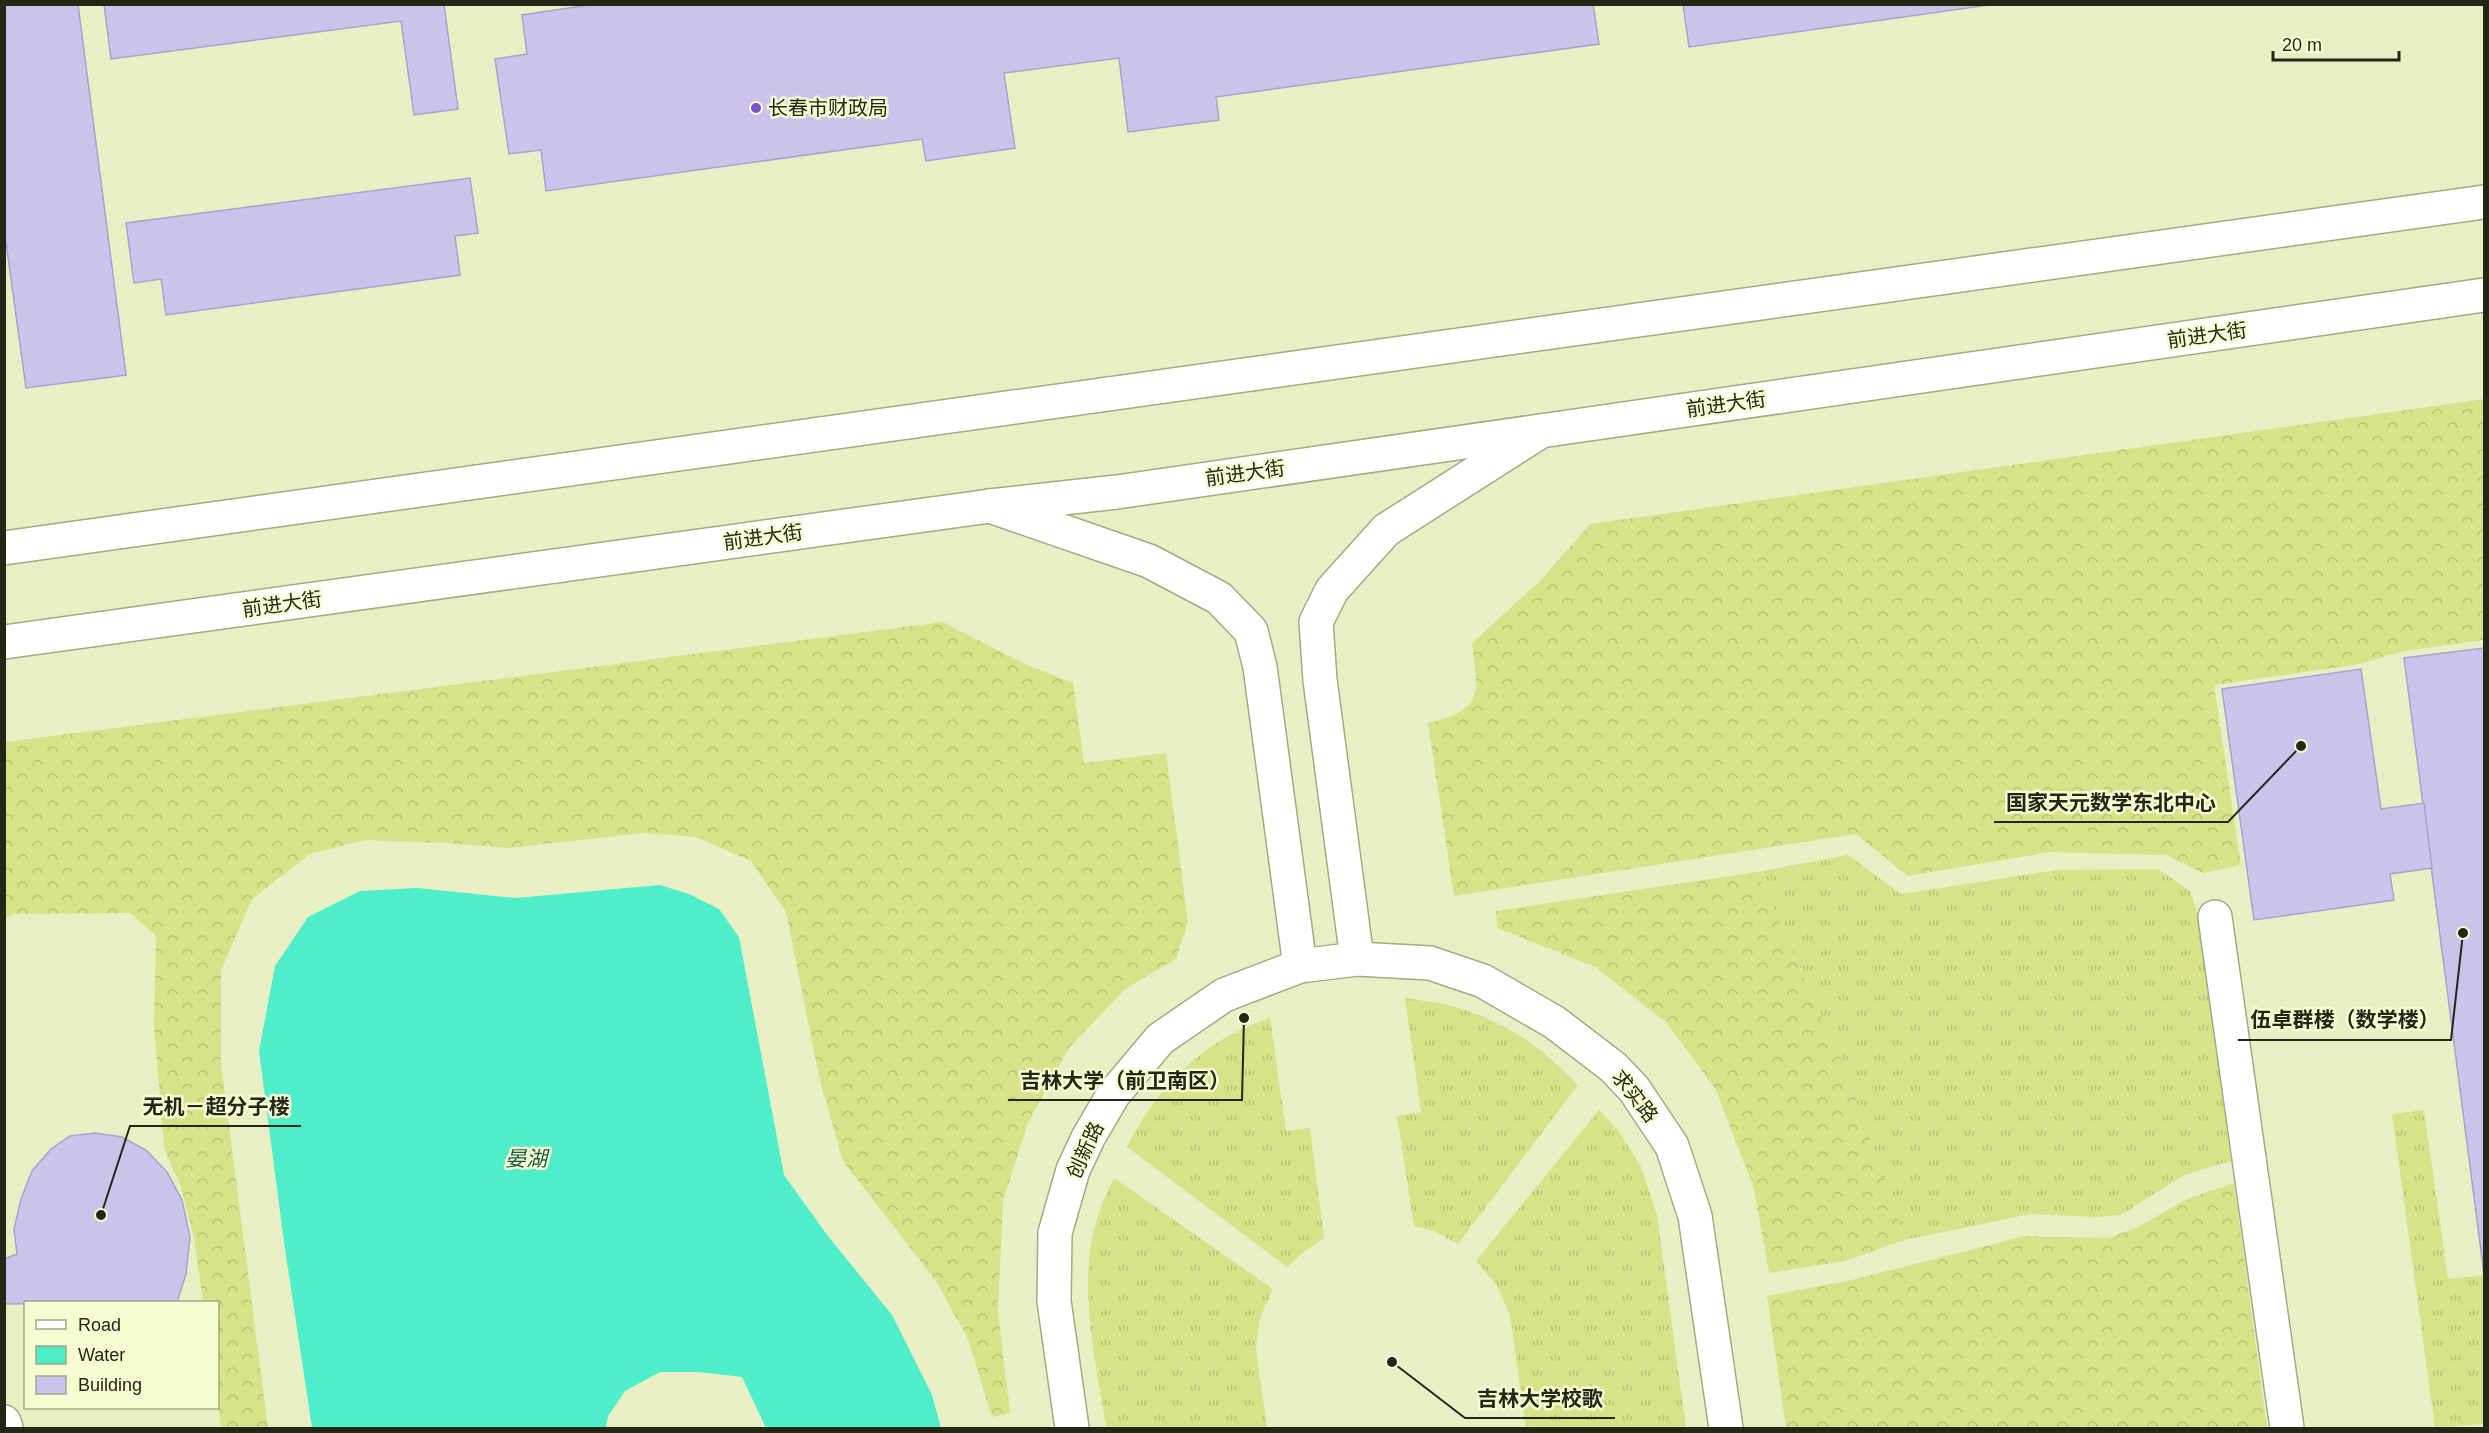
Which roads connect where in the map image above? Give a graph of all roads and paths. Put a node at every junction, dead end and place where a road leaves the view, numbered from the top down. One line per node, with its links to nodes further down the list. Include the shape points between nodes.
1 (2484, 202): 5 (main road)
2 (2484, 295): 3 (main road, 前进大街)
3 (1540, 431): 4 (main road, 前进大街, via 1117,492); 8 (main road, via 1386,530 1332,590 1316,622)
4 (990, 506): 6 (main road, 前进大街); 8 (main road, via 1149,561 1219,598 1251,631)
5 (4, 548)
6 (4, 642)
7 (2215, 917): 13 (main road)
8 (1329, 962): 11 (main road, 创新路, via 1224,995 1160,1039 1113,1095 1088,1138 1073,1170 1055,1233 1054,1301); 12 (main road, 求实路, via 1430,963 1484,981 1554,1022 1613,1067 1634,1089 1672,1146 1695,1216)
9 (4, 1422): 10 (main road)
10 (6, 1428)
11 (1072, 1428)
12 (1726, 1428)
13 (2287, 1428)

